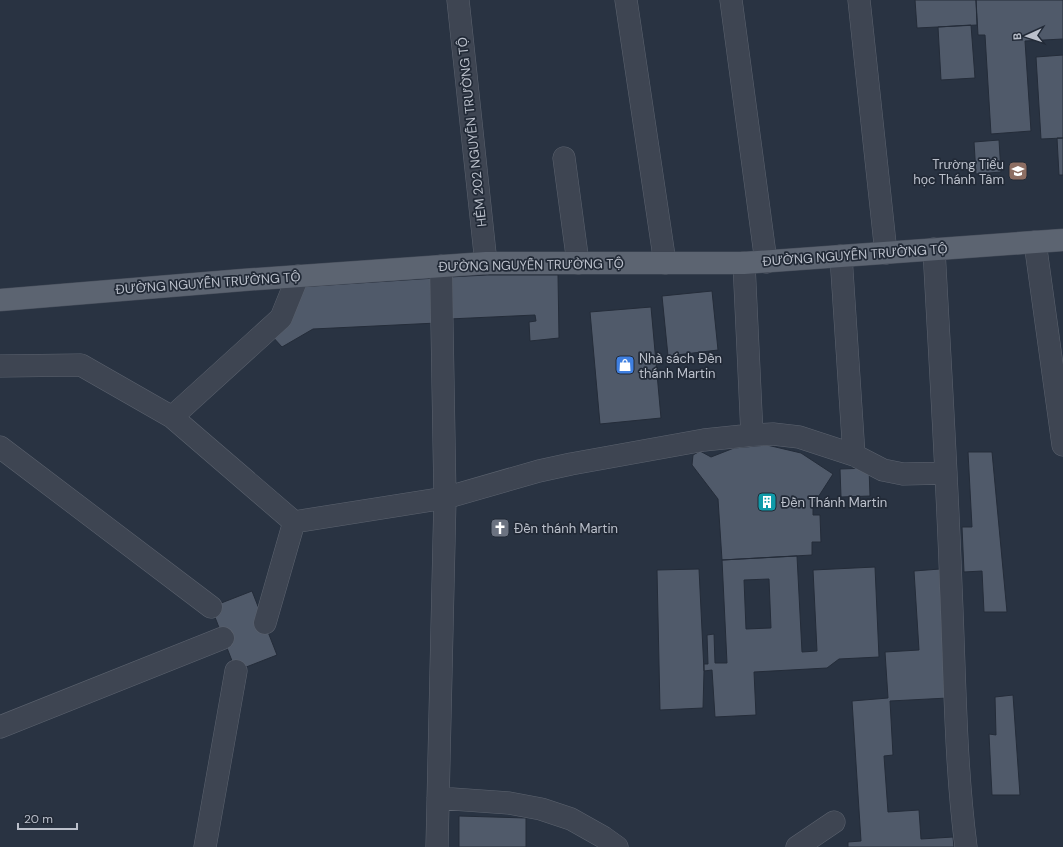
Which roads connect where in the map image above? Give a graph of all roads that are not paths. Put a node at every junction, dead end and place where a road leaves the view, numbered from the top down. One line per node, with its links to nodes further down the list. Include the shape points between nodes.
1 (458, 0): 12 (street, HẺM 202 NGUYỄN TRƯỜNG TỘ)
2 (626, 0): 14 (street)
3 (731, 0): 11 (street)
4 (859, 0): 9 (street)
5 (564, 158): 13 (street)
6 (1063, 240): 7 (main road, ĐƯỜNG NGUYỄN TRƯỜNG TỘ)
7 (1035, 242): 8 (main road, ĐƯỜNG NGUYỄN TRƯỜNG TỘ); 22 (street)
8 (934, 249): 9 (main road, ĐƯỜNG NGUYỄN TRƯỜNG TỘ); 25 (street)
9 (886, 253): 10 (main road, ĐƯỜNG NGUYỄN TRƯỜNG TỘ)
10 (841, 256): 11 (main road, ĐƯỜNG NGUYỄN TRƯỜNG TỘ); 24 (street)
11 (766, 262): 15 (main road, ĐƯỜNG NGUYỄN TRƯỜNG TỘ)
12 (486, 263): 13 (main road, ĐƯỜNG NGUYỄN TRƯỜNG TỘ); 16 (main road, ĐƯỜNG NGUYỄN TRƯỜNG TỘ)
13 (578, 263): 14 (main road, ĐƯỜNG NGUYỄN TRƯỜNG TỘ)
14 (665, 263): 15 (main road, ĐƯỜNG NGUYỄN TRƯỜNG TỘ)
15 (744, 263): 21 (street)
16 (441, 266): 17 (main road, ĐƯỜNG NGUYỄN TRƯỜNG TỘ); 26 (street)
17 (298, 276): 18 (main road, ĐƯỜNG NGUYỄN TRƯỜNG TỘ); 20 (street, via 281,318)
18 (0, 300)
19 (0, 366): 20 (street, via 81,365)
20 (172, 417): 27 (street)
21 (752, 435): 24 (street, via 799,437); 26 (street, via 704,440 571,464)
22 (1063, 445)
23 (0, 447): 28 (street)
24 (854, 455): 25 (street, via 883,470 902,474)
25 (946, 473): 39 (street, via 958,755)
26 (445, 498): 27 (street); 33 (street)
27 (294, 522): 29 (street)
28 (211, 607)
29 (265, 623)
30 (223, 638): 32 (street)
31 (236, 671): 35 (street)
32 (0, 727)
33 (438, 798): 36 (street); 37 (street, via 509,803 541,809 570,819)
34 (834, 822): 38 (street)
35 (205, 847)
36 (437, 847)
37 (617, 847)
38 (797, 847)
39 (966, 847)

